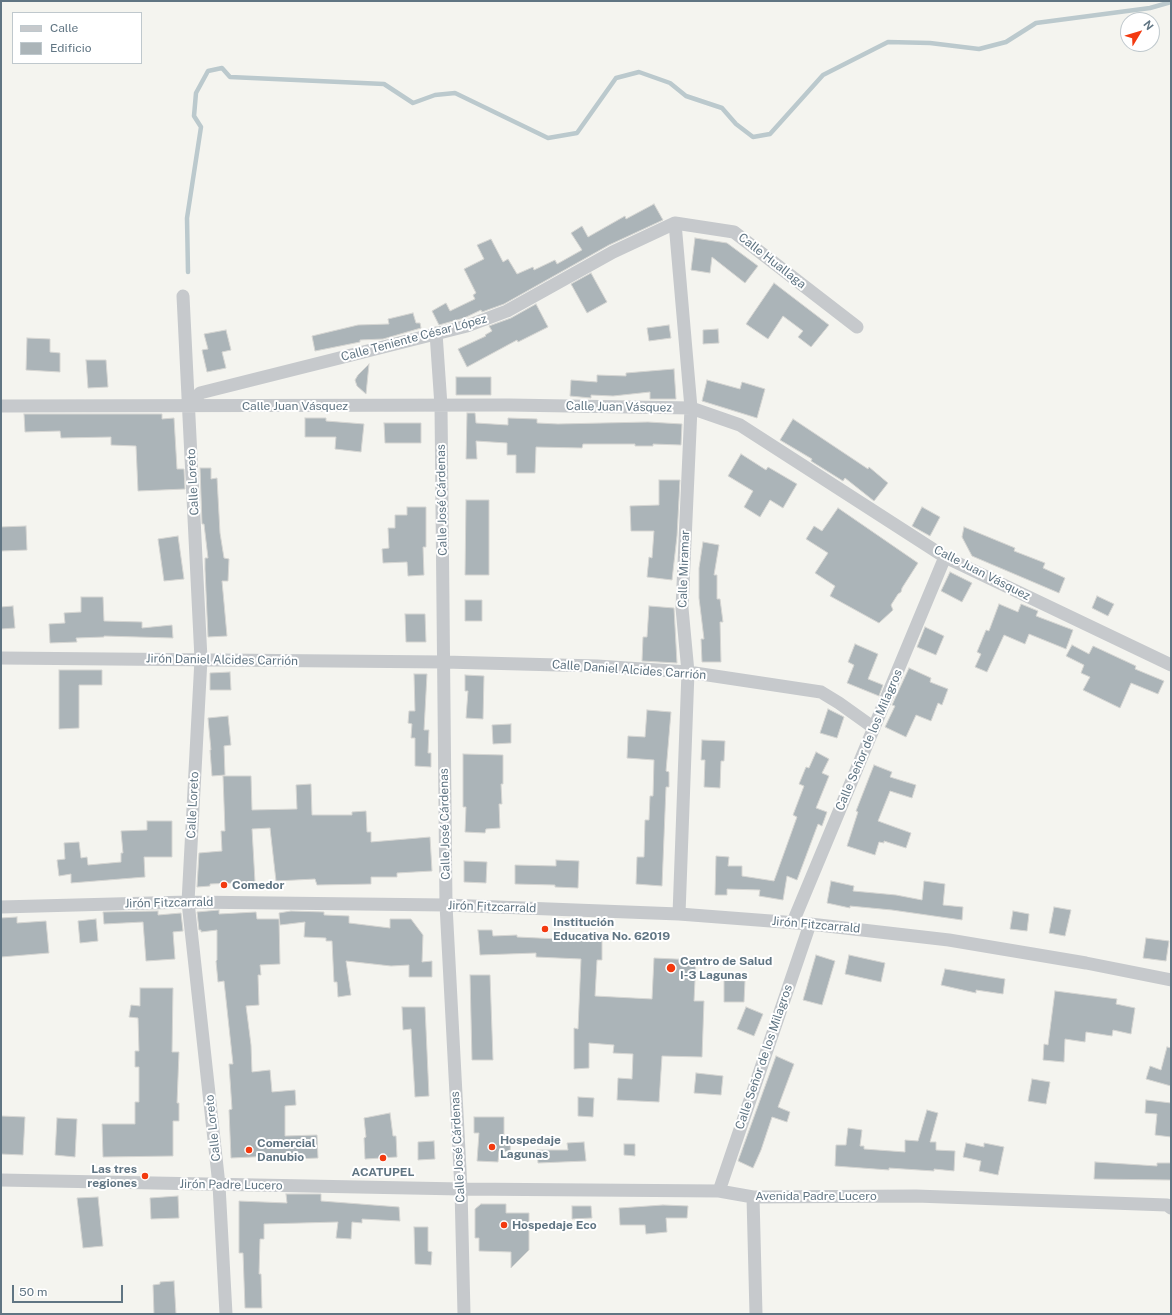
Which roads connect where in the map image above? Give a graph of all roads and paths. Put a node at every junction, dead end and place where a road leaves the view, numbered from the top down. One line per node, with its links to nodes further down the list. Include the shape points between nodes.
1 (675, 223): 3 (street, Calle Huallaga, via 734,232); 4 (street, Calle Teniente César López, via 613,252 507,311 467,326); 8 (street, Calle Miramar)
2 (183, 296): 7 (street, Calle Loreto)
3 (857, 327)
4 (436, 333): 6 (street, Calle José Cárdenas); 7 (street, Calle Teniente César López, via 200,393)
5 (1, 406): 7 (street, Calle Juan Vásquez)
6 (441, 406): 7 (street, Calle Juan Vásquez); 8 (street, Calle Juan Vásquez); 12 (street, Calle José Cárdenas)
7 (190, 407): 11 (street, Calle Loreto)
8 (691, 408): 9 (street, Calle Juan Vásquez, via 740,425); 14 (street, Calle Miramar, via 682,608)
9 (945, 557): 13 (street, Calle Juan Vásquez); 15 (street, Calle Señor de los Milagros)
10 (1, 658): 11 (street, Jirón Daniel Alcides Carrión)
11 (201, 659): 12 (street, Jirón Daniel Alcides Carrión); 16 (street, Calle Loreto)
12 (444, 662): 14 (street, Calle Daniel Alcides Carrión, via 597,666); 17 (street, Calle José Cárdenas)
13 (1171, 665)
14 (688, 672): 15 (street, Calle Daniel Alcides Carrión, via 821,692); 19 (street, Calle Miramar)
15 (874, 728): 20 (street, Calle Señor de los Milagros)
16 (188, 902): 17 (street, Jirón Fitzcarrald); 18 (street, Jirón Fitzcarrald); 24 (street, Calle Loreto)
17 (446, 904): 19 (street, Jirón Fitzcarrald); 25 (street, Calle José Cárdenas)
18 (1, 907)
19 (679, 914): 20 (street, Jirón Fitzcarrald)
20 (793, 922): 21 (street, Jirón Fitzcarrald)
21 (810, 924): 22 (street, Jirón Fitzcarrald, via 949,940); 26 (street, Calle Señor de los Milagros)
22 (1171, 980)
23 (1, 1180): 24 (street, Jirón Padre Lucero)
24 (219, 1185): 25 (street, Jirón Padre Lucero); 29 (street, Calle Loreto)
25 (461, 1189): 26 (street, Avenida Padre Lucero); 30 (street, Calle José Cárdenas)
26 (719, 1191): 27 (street, Avenida Padre Lucero)
27 (753, 1197): 28 (street, Avenida Padre Lucero, via 916,1196 1167,1205); 31 (street)
28 (1171, 1208)
29 (226, 1314)
30 (464, 1314)
31 (756, 1314)

